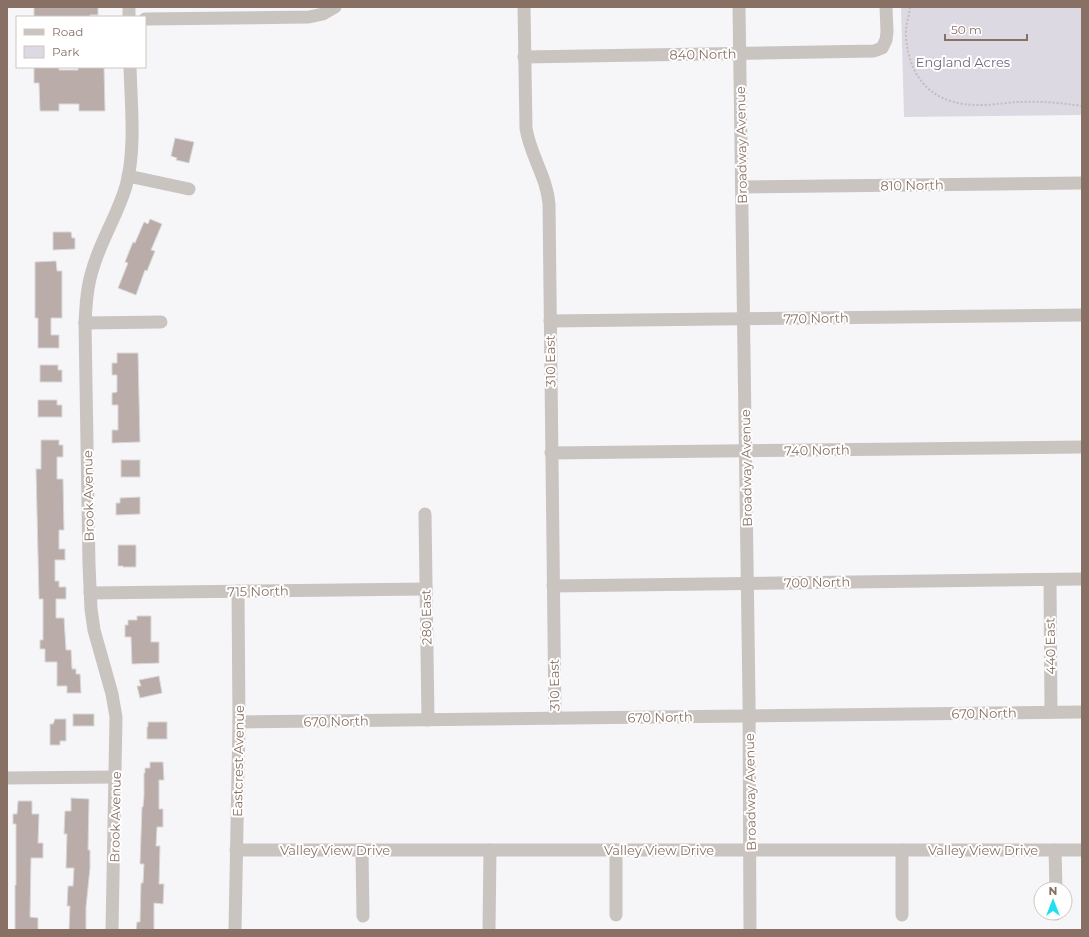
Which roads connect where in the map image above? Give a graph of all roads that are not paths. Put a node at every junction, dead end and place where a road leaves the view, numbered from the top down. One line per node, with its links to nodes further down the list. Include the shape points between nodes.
1 (335, 7): 5 (street, via 323,14 309,17)
2 (524, 7): 7 (street, 310 East)
3 (739, 7): 6 (street, Broadway Avenue)
4 (886, 7): 6 (street, 840 North, via 887,32 882,48 866,52)
5 (146, 19)
6 (740, 54): 7 (street, 840 North); 11 (street, Broadway Avenue)
7 (524, 57): 15 (street, 310 East, via 527,137 546,186 548,198)
8 (130, 68): 9 (street, Brook Avenue, via 131,151)
9 (128, 176): 12 (street); 17 (street, Brook Avenue, via 93,267 87,292)
10 (1082, 183): 11 (street, 810 North)
11 (742, 187): 14 (street, Broadway Avenue)
12 (189, 189)
13 (1082, 315): 14 (street, 770 North)
14 (743, 319): 15 (street, 770 North); 19 (street, Broadway Avenue)
15 (550, 321): 20 (street, 310 East)
16 (161, 322): 17 (street)
17 (85, 323): 28 (street, Brook Avenue)
18 (1082, 447): 19 (street, 740 North)
19 (745, 451): 20 (street, 740 North); 24 (street, Broadway Avenue)
20 (551, 453): 25 (street, 310 East)
21 (425, 514): 26 (street, 280 East)
22 (1082, 579): 23 (street, 700 North)
23 (1050, 580): 24 (street, 700 North); 29 (street, 440 East)
24 (747, 583): 25 (street, 700 North); 31 (street, Broadway Avenue)
25 (553, 586): 32 (street, 310 East)
26 (426, 589): 27 (street, 715 North); 33 (street, 280 East)
27 (238, 591): 28 (street, 715 North); 34 (street, Eastcrest Avenue)
28 (90, 593): 35 (street, Brook Avenue, via 94,630 115,705)
29 (1051, 712): 30 (street, 670 North); 31 (street, 670 North)
30 (1082, 712)
31 (749, 716): 32 (street, 670 North); 41 (street, Broadway Avenue)
32 (555, 718): 33 (street, 670 North)
33 (428, 720): 34 (street, 670 North)
34 (239, 722): 37 (street, Eastcrest Avenue)
35 (115, 777): 36 (street); 49 (street, Brook Avenue)
36 (7, 778)
37 (236, 850): 38 (street, Valley View Drive); 50 (street, Eastcrest Avenue)
38 (362, 850): 39 (street, Valley View Drive); 48 (street)
39 (490, 850): 40 (street, Valley View Drive); 51 (street)
40 (616, 850): 41 (street, Valley View Drive); 46 (street)
41 (750, 850): 42 (street, Valley View Drive); 52 (street, Broadway Avenue)
42 (902, 850): 43 (street, Valley View Drive); 47 (street)
43 (1055, 850): 44 (street, Valley View Drive); 45 (street)
44 (1082, 850)
45 (1056, 881)
46 (616, 915)
47 (902, 915)
48 (363, 916)
49 (112, 930)
50 (235, 930)
51 (489, 930)
52 (750, 930)

